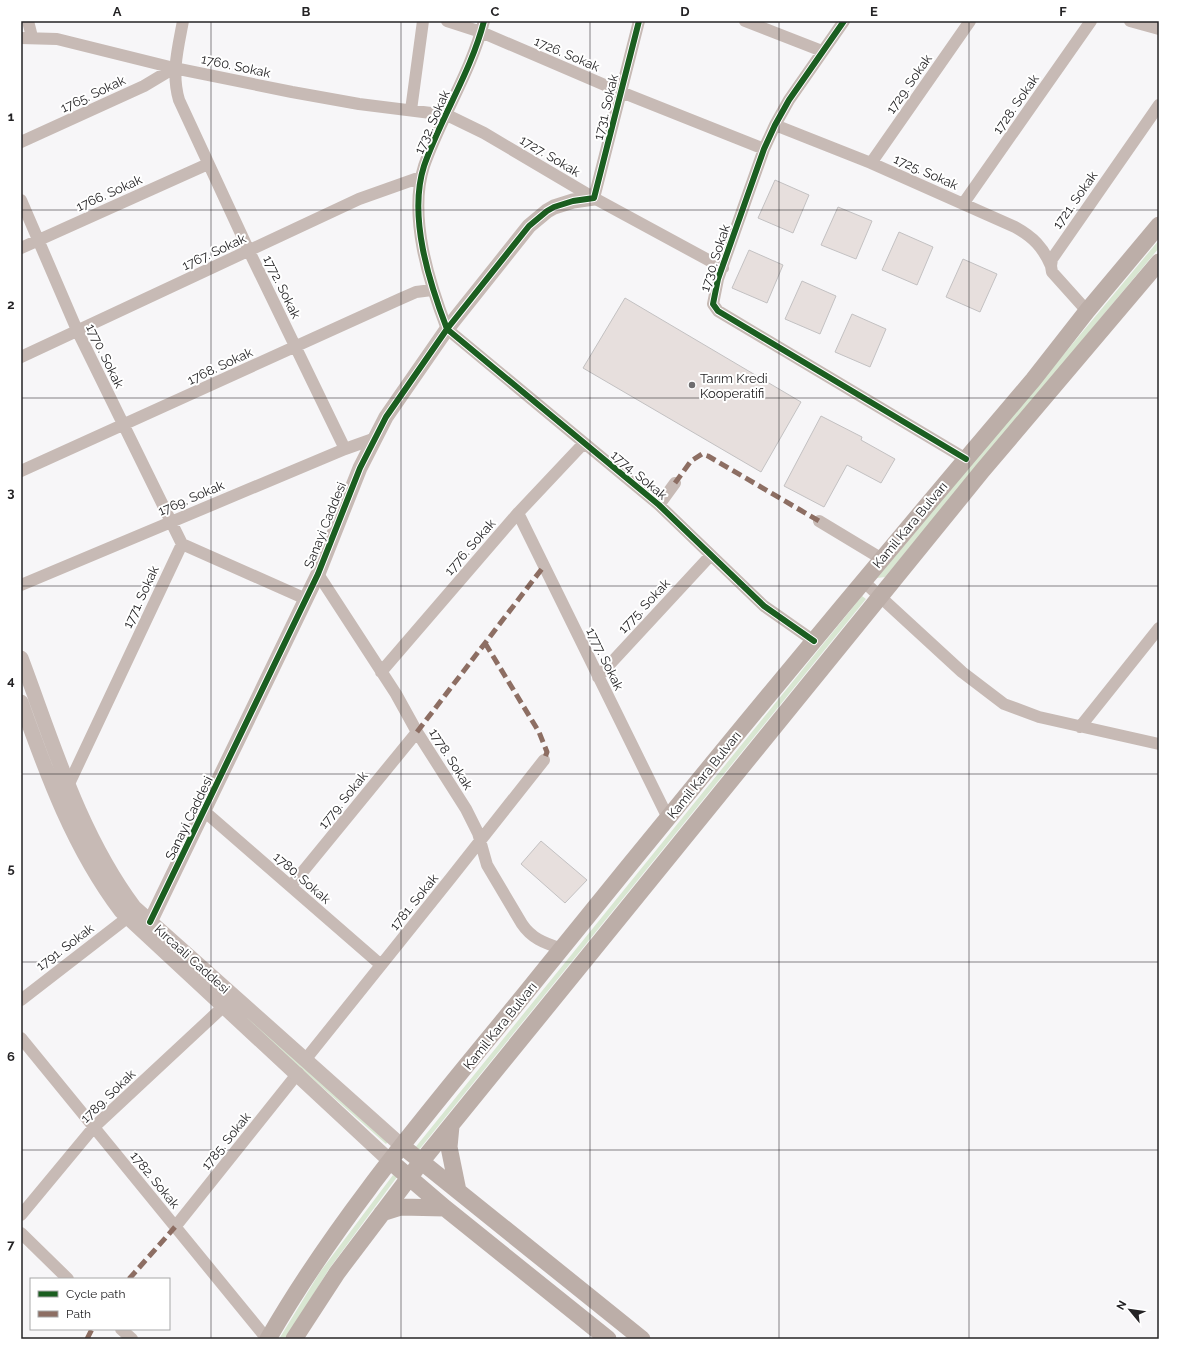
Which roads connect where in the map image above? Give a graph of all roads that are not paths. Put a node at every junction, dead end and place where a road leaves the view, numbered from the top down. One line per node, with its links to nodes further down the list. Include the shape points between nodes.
1 (28, 21): 13 (street)
2 (183, 21): 15 (street, 1772. Sokak)
3 (423, 21): 18 (street)
4 (447, 21): 11 (street, 1726. Sokak)
5 (639, 21): 16 (street, 1731. Sokak)
6 (745, 21): 14 (street)
7 (844, 21): 14 (street, 1730. Sokak)
8 (970, 21): 23 (street, 1729. Sokak)
9 (1091, 21): 28 (street, 1728. Sokak)
10 (1130, 21): 12 (street)
11 (483, 27): 16 (street, 1726. Sokak); 19 (street, 1732. Sokak)
12 (1159, 29)
13 (26, 38): 15 (street, 1760. Sokak, via 57,39)
14 (822, 51): 20 (street, 1730. Sokak)
15 (174, 68): 18 (street, 1760. Sokak, via 328,98); 21 (street, 1765. Sokak, via 144,86); 24 (street, 1772. Sokak, via 179,100)
16 (621, 92): 22 (street, 1726. Sokak); 26 (street, 1731. Sokak)
17 (1159, 105): 34 (street, 1721. Sokak, via 1057,250)
18 (411, 110): 19 (street, 1760. Sokak)
19 (447, 115): 25 (street, 1732. Sokak); 26 (street, 1727. Sokak, via 484,133)
20 (775, 125): 22 (street, 1730. Sokak); 23 (street, 1725. Sokak)
21 (21, 142)
22 (764, 149): 35 (street, 1730. Sokak)
23 (871, 163): 28 (street, 1725. Sokak)
24 (208, 164): 30 (street, 1766. Sokak); 32 (street, 1772. Sokak)
25 (421, 177): 32 (street, 1767. Sokak, via 360,199); 36 (street, 1732. Sokak, via 421,234)
26 (594, 198): 35 (street, 1727. Sokak); 38 (street, Sanayi Caddesi, via 563,203 547,210 539,217 529,226)
27 (21, 200): 30 (street, 1770. Sokak)
28 (963, 204): 34 (street, 1725. Sokak, via 1026,233 1041,247)
29 (1159, 225): 37 (main road, Kamil Kara Bulvarı)
30 (38, 239): 31 (street, 1766. Sokak); 39 (street, 1770. Sokak)
31 (21, 248)
32 (249, 251): 39 (street, 1767. Sokak); 40 (street, 1772. Sokak)
33 (1159, 262): 59 (main road, Kamil Kara Bulvarı, via 982,471)
34 (1051, 266): 37 (street, via 1058,281)
35 (722, 268): 46 (street, 1730. Sokak, via 712,299 718,311)
36 (432, 290): 38 (street, 1732. Sokak); 40 (street, 1768. Sokak, via 404,297)
37 (1087, 311): 46 (main road, Kamil Kara Bulvarı)
38 (447, 329): 43 (street, Sanayi Caddesi); 44 (street, 1774. Sokak)
39 (77, 330): 41 (street, 1767. Sokak); 42 (street, 1770. Sokak)
40 (295, 347): 42 (street, 1768. Sokak); 45 (street, 1772. Sokak)
41 (21, 357)
42 (123, 425): 47 (street, 1768. Sokak); 51 (street, 1770. Sokak)
43 (373, 439): 45 (street, 1769. Sokak); 56 (street, Sanayi Caddesi)
44 (584, 443): 49 (street, 1774. Sokak); 50 (street, 1776. Sokak)
45 (345, 449): 51 (street, 1769. Sokak)
46 (966, 459): 55 (main road, Kamil Kara Bulvarı)
47 (21, 471)
48 (675, 483): 49 (street)
49 (659, 505): 54 (street, 1774. Sokak)
50 (518, 513): 64 (street, 1776. Sokak); 65 (street, 1777. Sokak)
51 (171, 521): 53 (street, 1770. Sokak); 58 (street, 1769. Sokak)
52 (819, 522): 55 (street)
53 (182, 544): 60 (street); 71 (street, 1771. Sokak)
54 (711, 555): 62 (street, 1774. Sokak, via 764,606); 65 (street, 1775. Sokak)
55 (882, 559): 57 (main road, Kamil Kara Bulvarı)
56 (318, 574): 60 (street, Sanayi Caddesi); 64 (street, 1778. Sokak)
57 (864, 581): 59 (street); 62 (main road, Kamil Kara Bulvarı)
58 (21, 585)
59 (880, 598): 67 (street, via 962,672 1004,704 1039,717); 85 (main road, Kamil Kara Bulvarı)
60 (306, 599): 72 (street, Sanayi Caddesi)
61 (1159, 628): 67 (street)
62 (814, 641): 73 (main road, Kamil Kara Bulvarı)
63 (21, 658): 71 (street, Kırcaali Caddesi)
64 (381, 672): 68 (street, 1778. Sokak)
65 (598, 677): 73 (street, 1777. Sokak)
66 (21, 702): 76 (street, Kırcaali Caddesi, via 65,817 102,886)
67 (1080, 727): 69 (street)
68 (417, 732): 74 (street, 1778. Sokak, via 468,814); 75 (street, 1779. Sokak)
69 (1159, 744)
70 (544, 760): 74 (street, 1781. Sokak)
71 (68, 786): 77 (street, Kırcaali Caddesi, via 92,840 109,869 134,907)
72 (204, 811): 75 (street, 1780. Sokak); 77 (street, Sanayi Caddesi)
73 (668, 818): 78 (main road, Kamil Kara Bulvarı)
74 (480, 842): 78 (street, 1778. Sokak, via 490,870 527,931 541,942); 79 (street, 1781. Sokak)
75 (291, 886): 79 (street, 1780. Sokak)
76 (127, 918): 80 (street, 1791. Sokak); 81 (street, Kırcaali Caddesi)
77 (150, 922): 83 (street, Kırcaali Caddesi)
78 (562, 949): 87 (main road, Kamil Kara Bulvarı)
79 (381, 965): 83 (street, 1781. Sokak)
80 (21, 1000)
81 (224, 1006): 84 (street, Kırcaali Caddesi); 86 (street, 1789. Sokak)
82 (21, 1038): 86 (street, 1782. Sokak)
83 (305, 1060): 87 (street, Kırcaali Caddesi)
84 (298, 1073): 88 (street, Kırcaali Caddesi); 95 (street, 1785. Sokak)
85 (451, 1126): 89 (main road, Kamil Kara Bulvarı); 91 (main road, via 449,1147)
86 (94, 1127): 94 (street, 1789. Sokak); 95 (street, 1782. Sokak)
87 (402, 1146): 88 (main road, Kamil Kara Bulvarı); 89 (main road)
88 (390, 1161): 90 (main road); 100 (main road, Kamil Kara Bulvarı, via 336,1232)
89 (421, 1162): 90 (main road, Kamil Kara Bulvarı); 91 (main road)
90 (409, 1178): 92 (main road); 93 (main road, Kamil Kara Bulvarı)
91 (458, 1191): 103 (main road)
92 (445, 1208): 93 (main road, via 401,1207); 102 (main road)
93 (382, 1213): 101 (main road, Kamil Kara Bulvarı, via 337,1273)
94 (21, 1215)
95 (175, 1227): 100 (street, 1782. Sokak)
96 (21, 1233): 97 (street)
97 (67, 1278)
98 (122, 1330): 99 (street)
99 (132, 1339)
100 (267, 1339)
101 (294, 1339)
102 (608, 1339)
103 (642, 1339)

